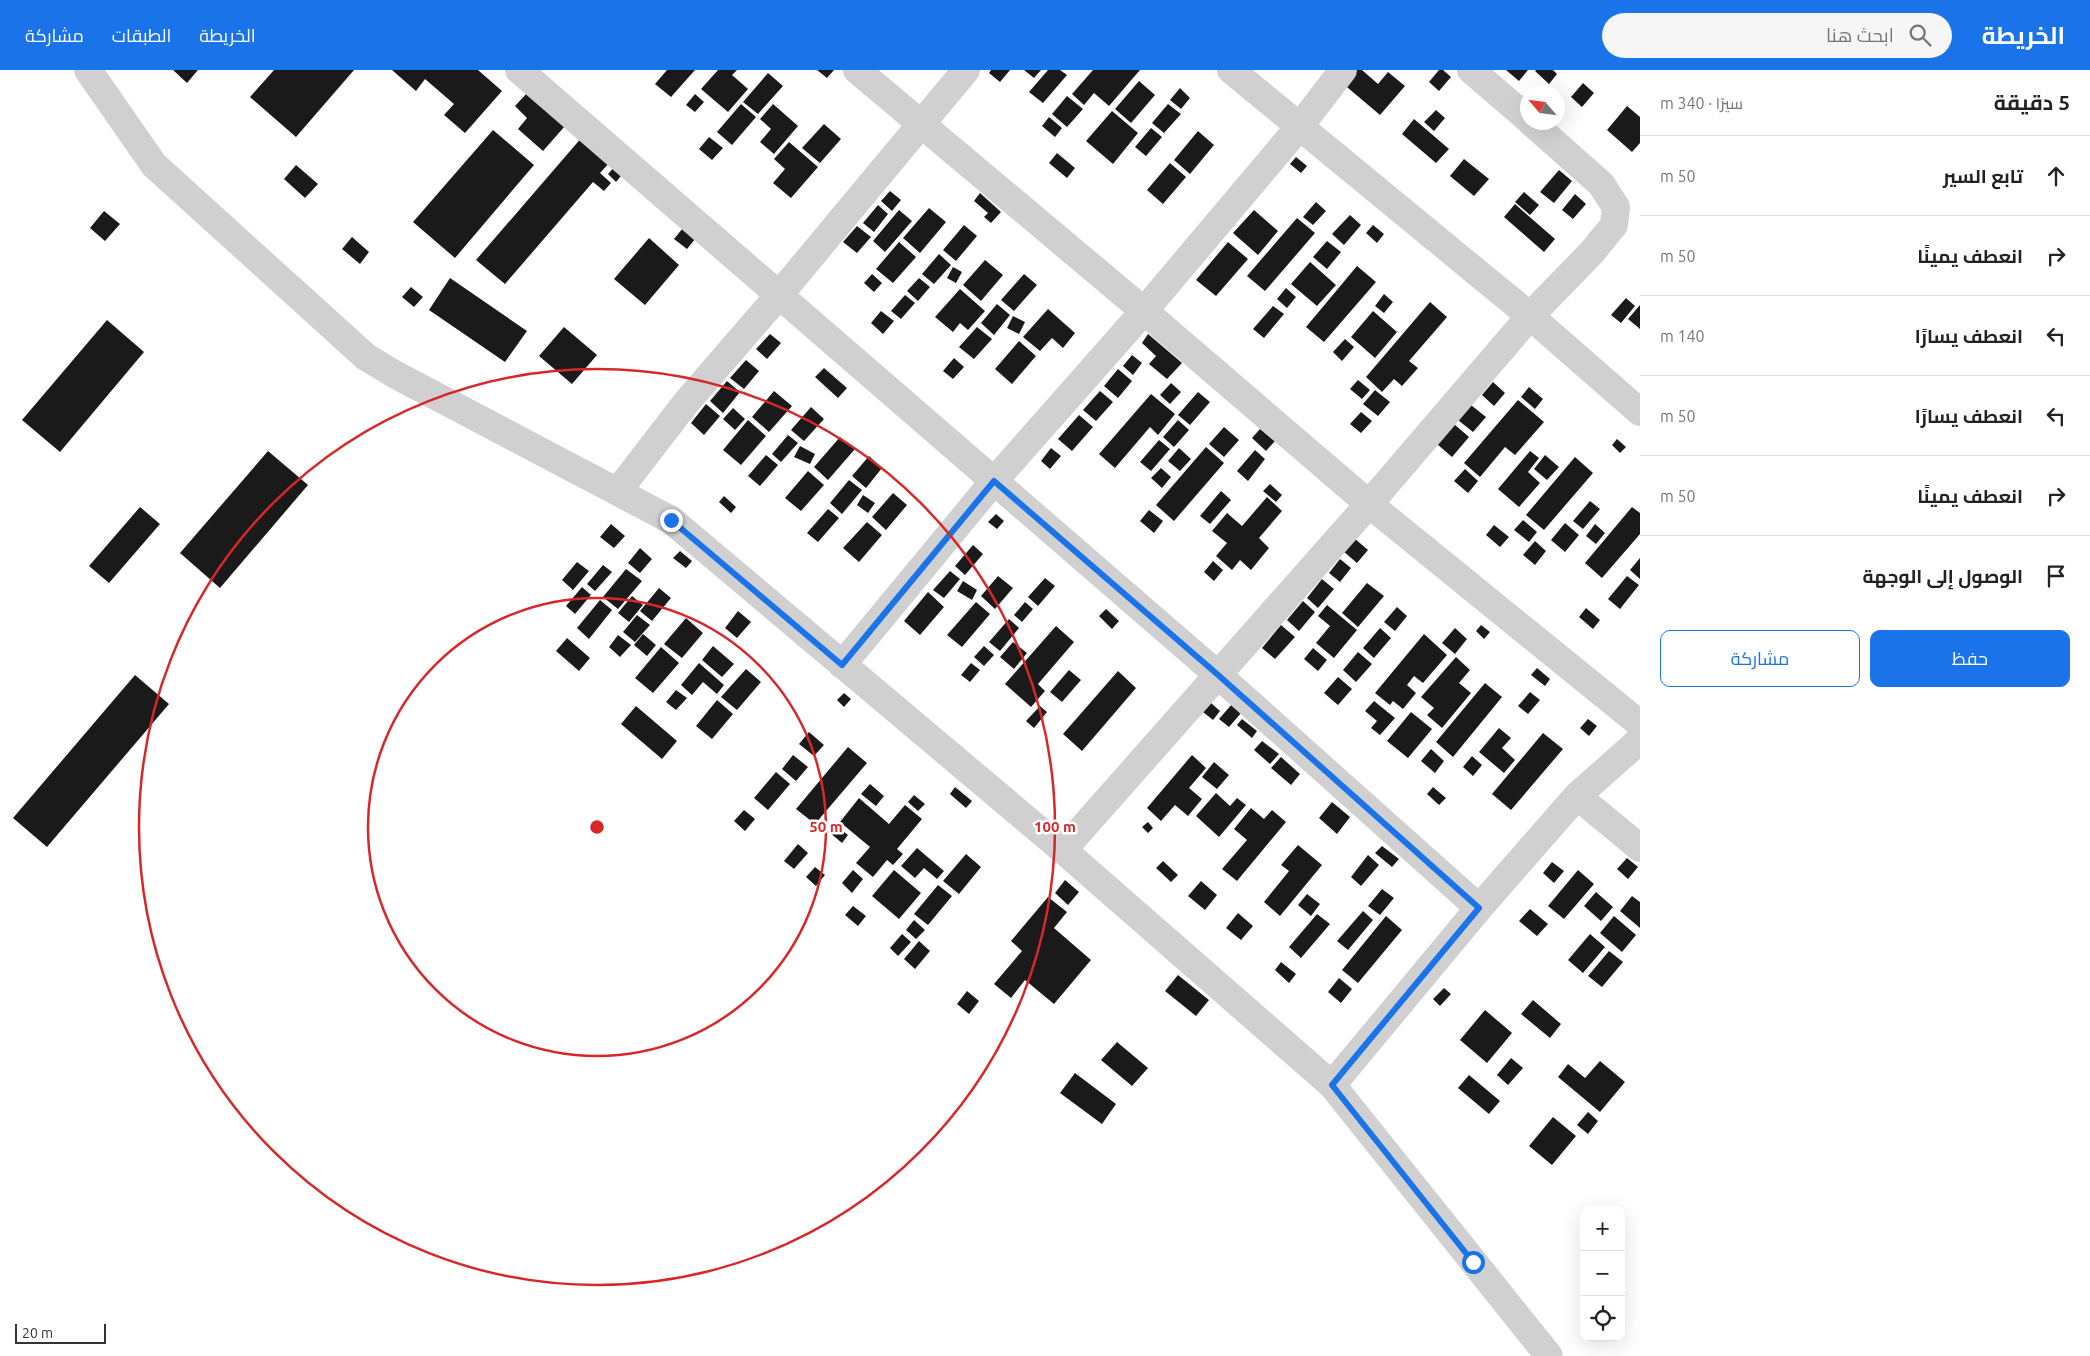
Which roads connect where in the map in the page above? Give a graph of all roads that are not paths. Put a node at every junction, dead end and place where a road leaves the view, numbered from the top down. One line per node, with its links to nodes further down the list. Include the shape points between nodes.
1 (88, 70): 17 (street, via 154,164 366,357)
2 (519, 70): 12 (street)
3 (857, 70): 9 (street)
4 (966, 70): 9 (street)
5 (1231, 70): 10 (street)
6 (1343, 70): 10 (street)
7 (1471, 70): 8 (street)
8 (1520, 112)
9 (921, 125): 12 (street); 13 (street)
10 (1300, 126): 13 (street); 14 (street)
11 (1540, 130): 14 (street, via 1601,184 1616,207 1614,225)
12 (779, 295): 16 (street); 17 (street, via 685,404)
13 (1144, 311): 16 (street); 18 (street)
14 (1530, 316): 15 (street); 18 (street)
15 (1640, 412)
16 (994, 481): 19 (street); 20 (street)
17 (618, 491): 19 (street, via 671,520)
18 (1369, 504): 20 (street); 21 (street)
19 (842, 665): 25 (street)
20 (1217, 674): 25 (street); 26 (street)
21 (1640, 724)
22 (1640, 740): 23 (street)
23 (1577, 796): 24 (street); 26 (street)
24 (1640, 848)
25 (1063, 850): 27 (street)
26 (1479, 908): 27 (street)
27 (1332, 1085): 28 (street)
28 (1549, 1356)

